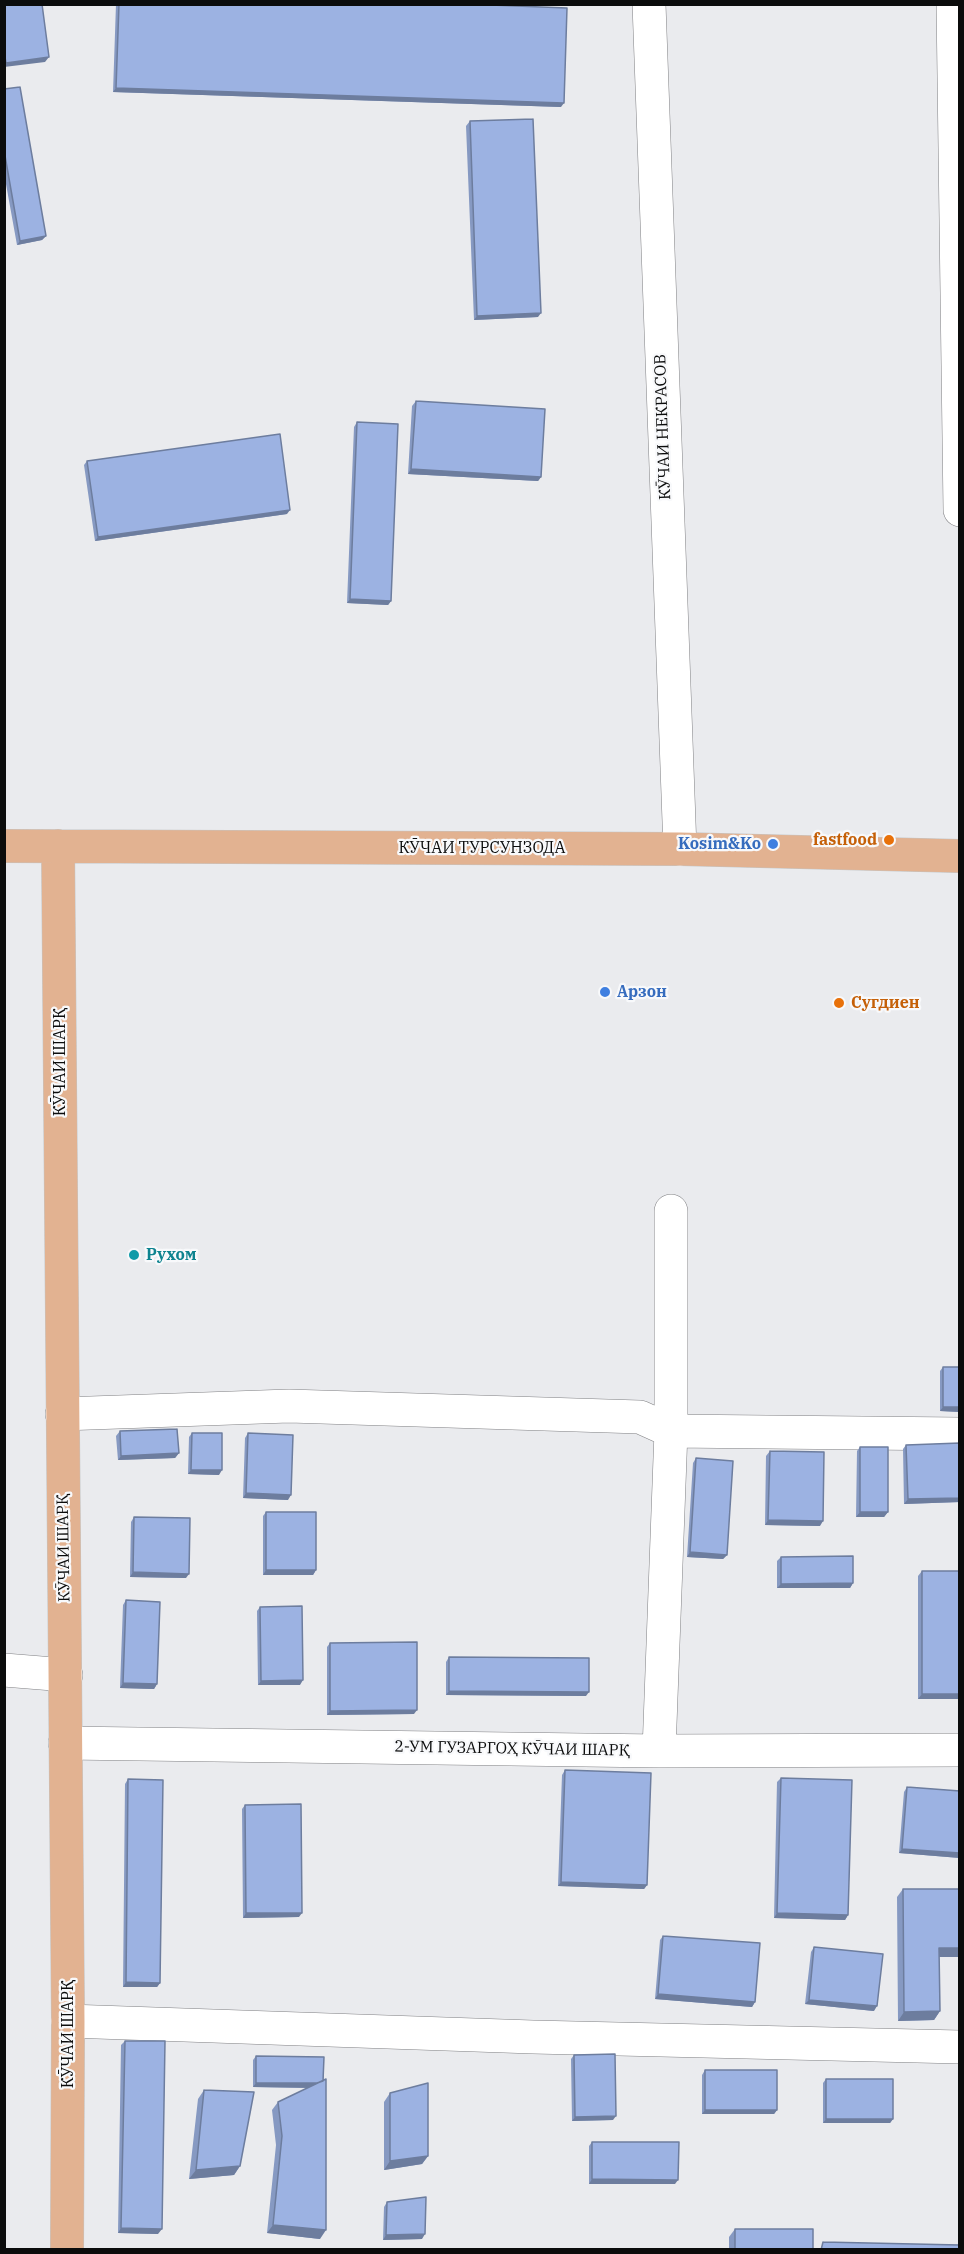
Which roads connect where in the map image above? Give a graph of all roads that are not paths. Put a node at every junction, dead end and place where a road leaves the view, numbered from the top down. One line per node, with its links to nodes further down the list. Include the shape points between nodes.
1 (649, 4): 6 (street, КӮЧАИ НЕКРАСОВ)
2 (953, 4): 3 (street)
3 (960, 510)
4 (4, 846): 5 (main road, КӮЧАИ ТУРСУНЗОДА)
5 (58, 846): 6 (main road, КӮЧАИ ТУРСУНЗОДА); 9 (main road, КӮЧАИ ШАРҚ)
6 (680, 849): 7 (main road, КӮЧАИ ТУРСУНЗОДА)
7 (960, 856)
8 (670, 1211): 10 (street)
9 (62, 1414): 10 (street, via 289,1406 640,1417); 13 (main road, КӮЧАИ ШАРҚ)
10 (671, 1431): 11 (street); 16 (street)
11 (960, 1434)
12 (4, 1670): 13 (street)
13 (66, 1675): 14 (main road, КӮЧАИ ШАРҚ)
14 (65, 1743): 16 (street, 2-УМ ГУЗАРГОҲ КӮЧАИ ШАРҚ); 17 (main road, КӮЧАИ ШАРҚ)
15 (960, 1750): 16 (street, 2-УМ ГУЗАРГОҲ КӮЧАИ ШАРҚ)
16 (659, 1751)
17 (69, 2021): 18 (street); 19 (main road, КӮЧАИ ШАРҚ)
18 (960, 2047)
19 (67, 2250)

